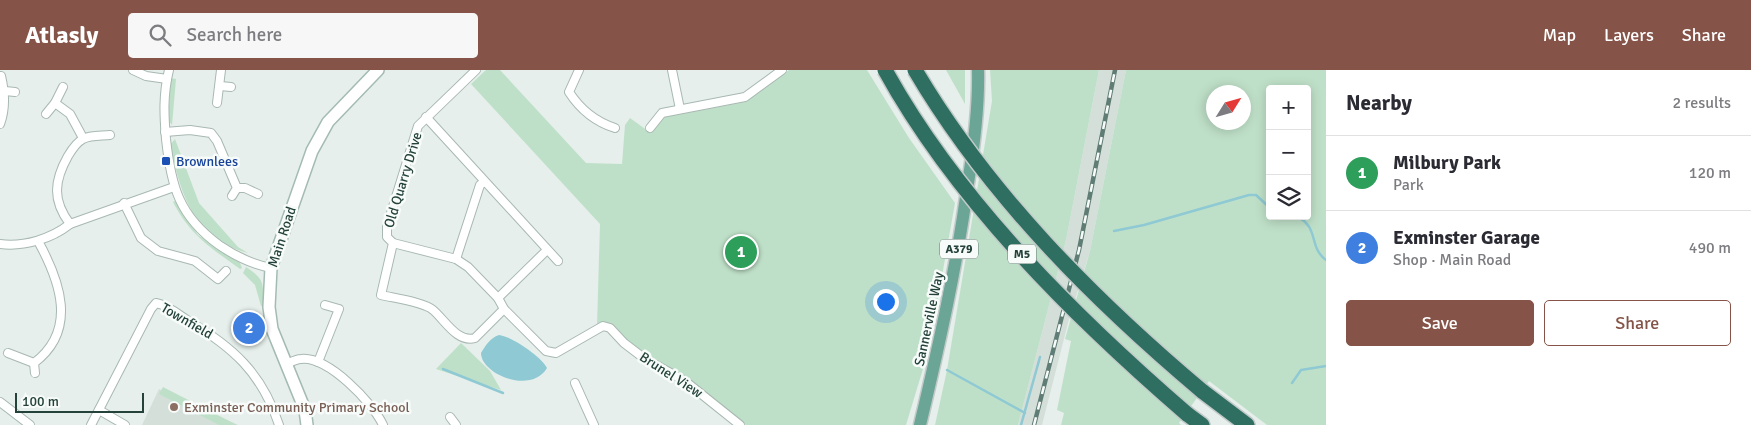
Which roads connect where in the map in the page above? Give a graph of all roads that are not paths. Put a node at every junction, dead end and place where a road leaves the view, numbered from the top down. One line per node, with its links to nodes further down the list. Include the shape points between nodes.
1 (135, 70): 13 (street, via 146,76)
2 (169, 70): 13 (street)
3 (221, 70): 14 (street)
4 (378, 70): 43 (street, Main Road, via 328,122 312,151)
5 (476, 70): 23 (street, Old Quarry Drive)
6 (579, 70): 25 (street, via 570,92 575,101 596,121)
7 (672, 70): 21 (street)
8 (782, 70): 21 (street, via 745,97)
9 (885, 70): 70 (highway, M5, bridge, via 948,165 1008,238 1097,333)
10 (916, 70): 71 (highway, M5, bridge, via 972,154 1050,246 1141,339)
11 (978, 70): 69 (main road, Sannerville Way / A379, via 976,116 962,233)
12 (1, 76): 17 (street)
13 (167, 79): 27 (street, via 163,104)
14 (220, 86): 16 (street); 20 (street)
15 (63, 87): 19 (street)
16 (231, 87)
17 (5, 91): 18 (street); 24 (street)
18 (15, 92)
19 (55, 103): 22 (street); 29 (street, via 70,114)
20 (217, 103)
21 (680, 109): 26 (street, via 659,115)
22 (46, 114)
23 (426, 117): 30 (street, Old Quarry Drive); 38 (street, Old Quarry Drive, via 414,136 387,226 387,237)
24 (0, 124)
25 (614, 128)
26 (650, 128)
27 (165, 132): 31 (street); 32 (street, via 190,130 210,133 218,141)
28 (110, 135): 29 (street)
29 (83, 138): 36 (street, via 59,173 56,195 60,212)
30 (484, 182): 40 (street, Old Quarry Drive); 41 (street)
31 (174, 187): 35 (street); 43 (street, via 189,218 200,232 233,254)
32 (237, 188): 33 (street); 34 (street)
33 (258, 194)
34 (232, 196)
35 (124, 203): 36 (street); 45 (street, via 141,238 158,251 195,260)
36 (70, 224): 37 (street)
37 (38, 241): 39 (street); 53 (street, via 53,268 62,299 54,339 46,354)
38 (393, 243): 41 (street, Old Quarry Drive); 49 (street, Old Quarry Drive, via 381,295 431,308 461,338 469,340)
39 (0, 244)
40 (547, 250): 42 (street, Old Quarry Drive); 47 (street)
41 (456, 259): 47 (street, Old Quarry Drive)
42 (558, 261)
43 (271, 268): 54 (street, Main Road, via 268,307 278,348)
44 (226, 271): 45 (street)
45 (218, 279): 46 (street)
46 (211, 285)
47 (498, 298): 49 (street, Old Quarry Drive)
48 (325, 305): 52 (street, via 339,309)
49 (504, 310): 50 (street, Old Quarry Drive, via 551,353)
50 (603, 326): 68 (street, Brunel View, via 610,328 645,360 685,381)
51 (8, 353): 53 (street)
52 (318, 362): 54 (street, via 302,358); 65 (street, via 370,404)
53 (34, 363): 55 (street)
54 (287, 364): 64 (street, Main Road)
55 (35, 373)
56 (575, 383): 67 (street)
57 (0, 402): 60 (street)
58 (99, 410): 61 (street, Townfield); 62 (street); 63 (street, Townfield, via 156,303 216,337 245,362 262,385)
59 (450, 417): 66 (street)
60 (30, 425)
61 (91, 425)
62 (125, 425)
63 (279, 425)
64 (308, 425)
65 (383, 425)
66 (456, 425)
67 (594, 425)
68 (740, 425)
69 (920, 425)
70 (1202, 425)
71 (1247, 425)

